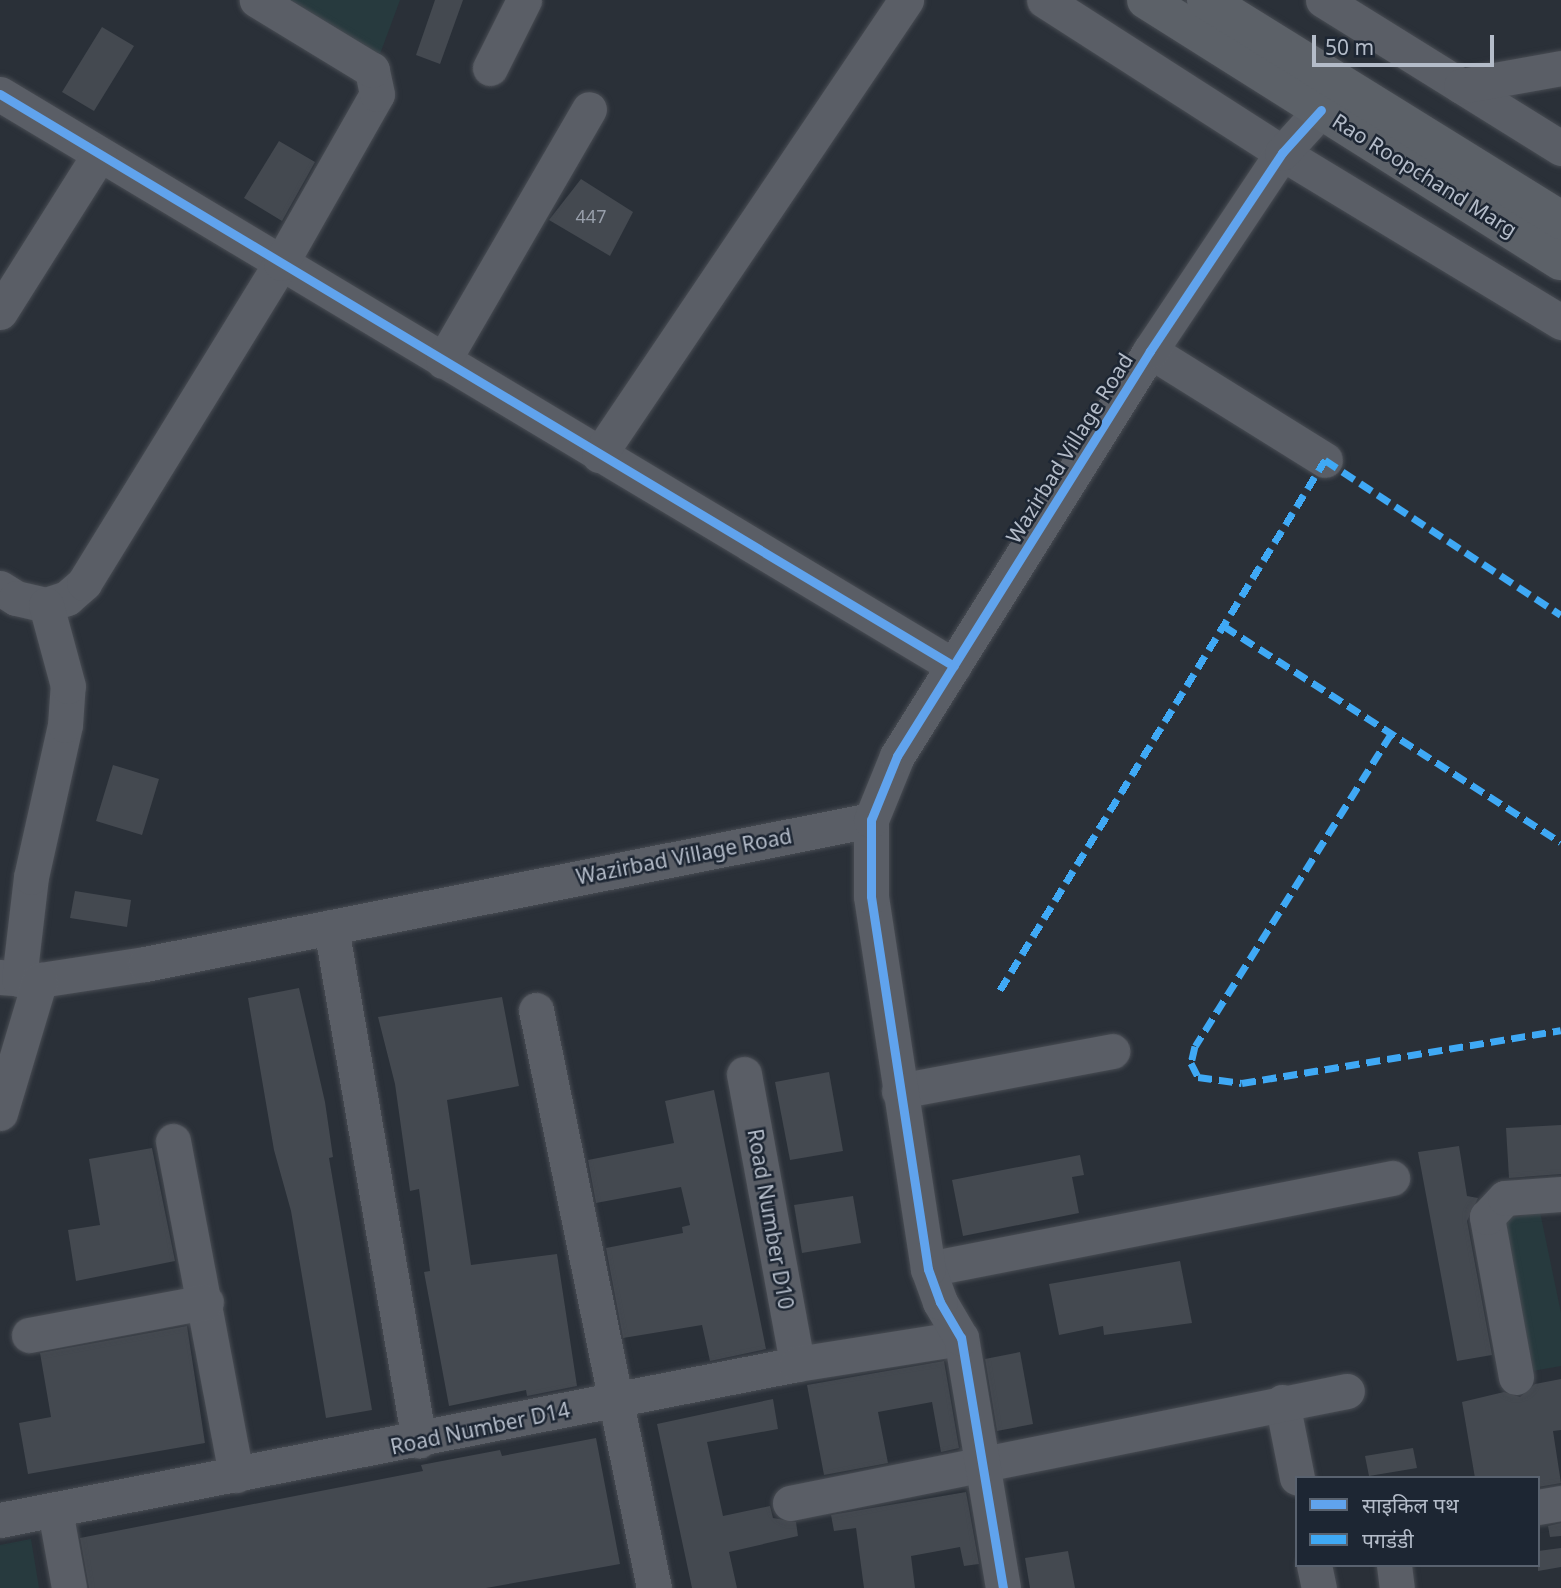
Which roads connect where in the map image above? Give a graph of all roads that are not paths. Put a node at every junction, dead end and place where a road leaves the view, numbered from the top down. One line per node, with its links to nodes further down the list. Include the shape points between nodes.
1 (257, 0): 18 (street, via 372,69 377,83 372,104)
2 (524, 0): 8 (street)
3 (906, 0): 24 (street)
4 (1044, 0): 15 (street)
5 (1146, 0): 13 (main road, Rao Roopchand Marg)
6 (1206, 0): 17 (main road, Rao Roopchand Marg)
7 (1323, 0): 10 (street)
8 (490, 68)
9 (1561, 68): 10 (street)
10 (1461, 86): 14 (street)
11 (0, 94): 16 (street)
12 (589, 109): 23 (street)
13 (1321, 110): 15 (street, Wazirbad Village Road); 19 (main road, Rao Roopchand Marg)
14 (1561, 148)
15 (1282, 153): 21 (street); 22 (street, Wazirbad Village Road)
16 (99, 155): 18 (street); 20 (street)
17 (1561, 220)
18 (289, 250): 23 (street); 27 (street, via 84,583 67,598)
19 (1561, 261)
20 (0, 312)
21 (1561, 322)
22 (1150, 351): 25 (street); 28 (street, Wazirbad Village Road)
23 (443, 361): 24 (street)
24 (599, 454): 28 (street)
25 (1325, 460)
26 (0, 588): 27 (street, via 16,598)
27 (46, 605): 31 (street, via 68,686 65,725 31,877)
28 (954, 666): 29 (street, Wazirbad Village Road, via 897,756)
29 (871, 820): 30 (street, Wazirbad Village Road); 35 (street, via 871,897)
30 (331, 927): 31 (street, Wazirbad Village Road); 49 (street)
31 (20, 979): 36 (street)
32 (536, 1010): 47 (street)
33 (1112, 1051): 35 (street)
34 (744, 1074): 44 (street, Road Number D10)
35 (899, 1091): 40 (street)
36 (0, 1113)
37 (173, 1141): 41 (street)
38 (1392, 1178): 40 (street)
39 (1561, 1194): 45 (street, via 1505,1198 1487,1217)
40 (928, 1269): 43 (street)
41 (206, 1302): 42 (street); 51 (street)
42 (29, 1335)
43 (961, 1338): 44 (street, Road Number D14); 50 (street)
44 (797, 1364): 47 (street, Road Number D14)
45 (1516, 1377)
46 (1346, 1391): 48 (street)
47 (614, 1400): 49 (street, Road Number D14); 61 (street)
48 (1282, 1402): 50 (street); 52 (street)
49 (419, 1441): 51 (street, Road Number D14)
50 (984, 1463): 53 (street); 62 (street)
51 (236, 1475): 56 (street, Road Number D14)
52 (1297, 1476)
53 (790, 1503)
54 (1561, 1503): 55 (street)
55 (1540, 1507)
56 (55, 1510): 57 (street, Road Number D14); 60 (street)
57 (0, 1520)
58 (1314, 1567): 63 (street)
59 (1394, 1567): 64 (street)
60 (69, 1588)
61 (654, 1588)
62 (1003, 1588)
63 (1319, 1588)
64 (1397, 1588)

